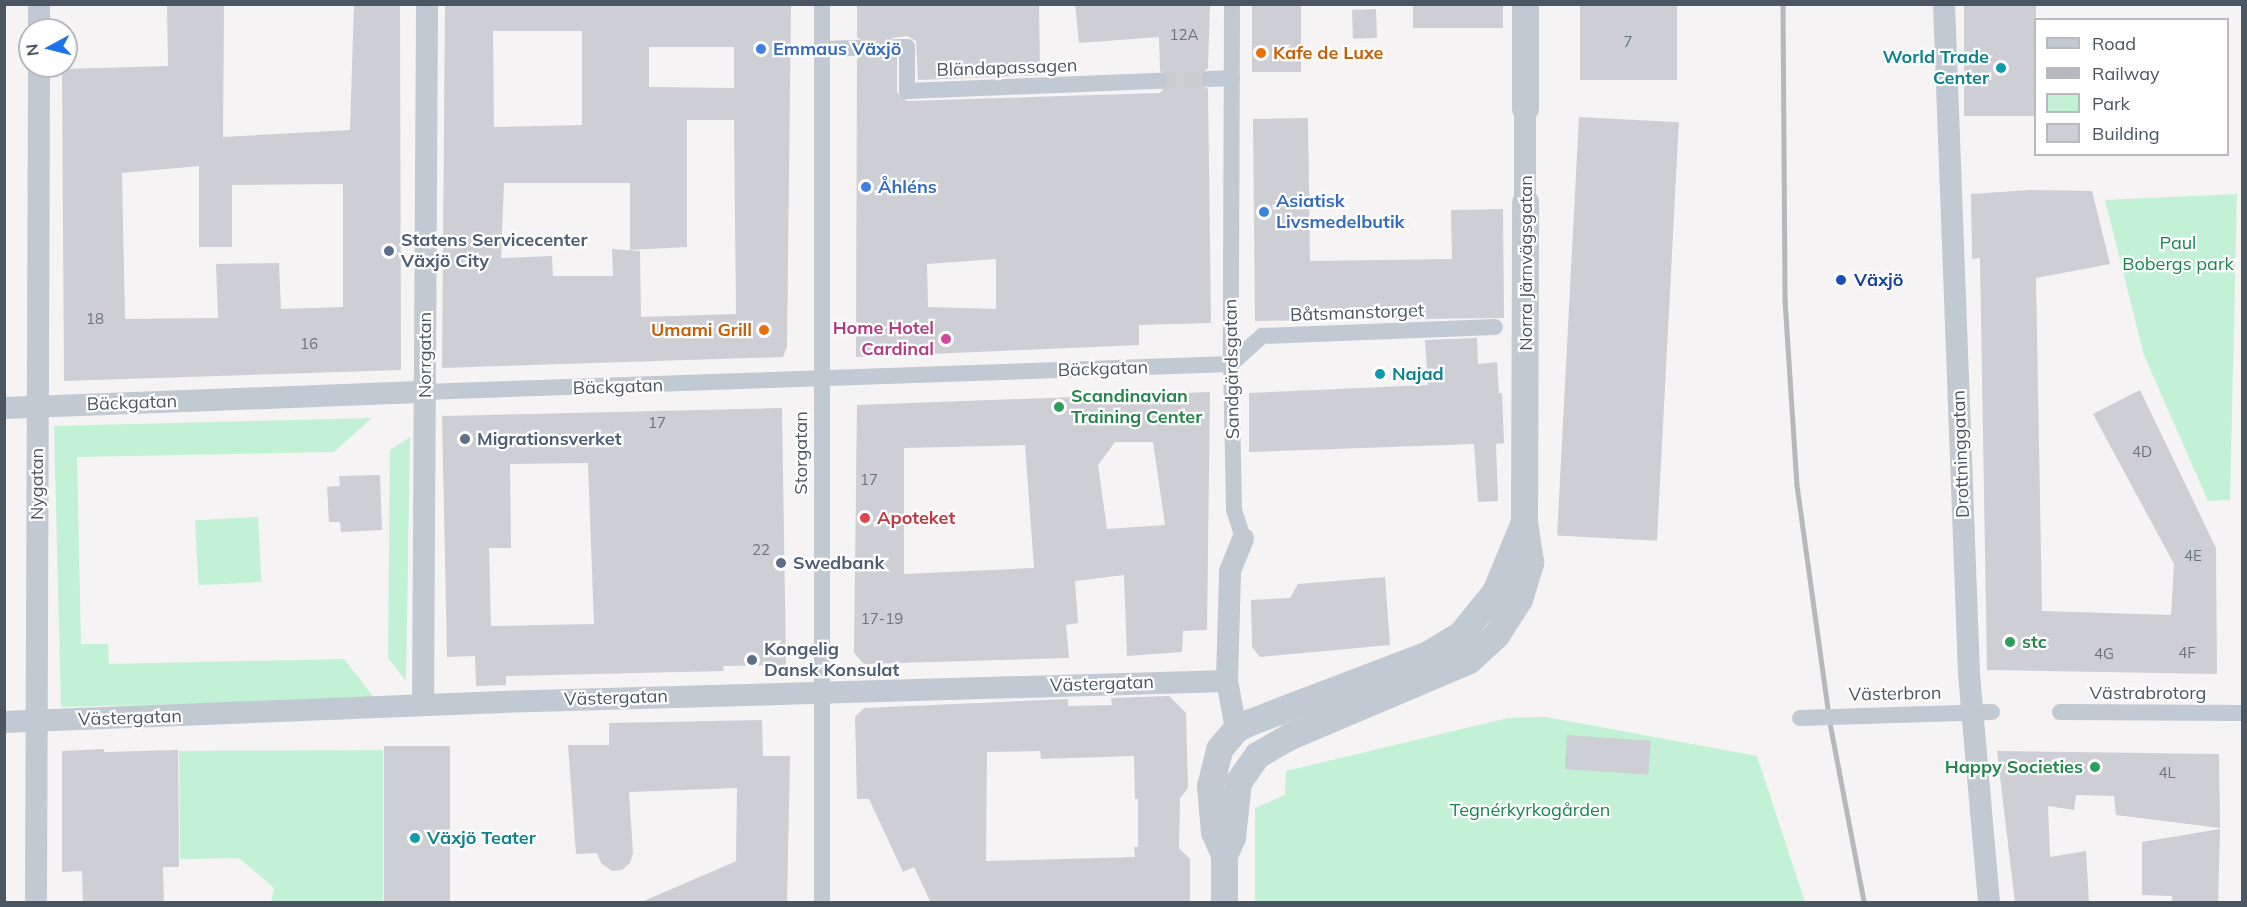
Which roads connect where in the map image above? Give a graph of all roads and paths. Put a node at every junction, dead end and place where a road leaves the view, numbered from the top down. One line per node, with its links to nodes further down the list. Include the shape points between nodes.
1 (427, 4): 18 (street, Norrgatan)
2 (822, 4): 8 (street, Storgatan)
3 (1232, 4): 10 (street, Sandgärdsgatan)
4 (1525, 4): 13 (street, Norra Järnvägsgatan)
5 (1944, 4): 38 (street, Drottninggatan, via 1969,674)
6 (898, 47): 12 (street, Bländapassagen, via 906,47 908,91)
7 (857, 48): 8 (street)
8 (822, 49): 17 (street, Storgatan)
9 (39, 78): 19 (street, Nygatan)
10 (1232, 78): 11 (street); 16 (street, Sandgärdsgatan)
11 (1208, 79)
12 (1160, 81)
13 (1525, 108): 14 (street, Norra Järnvägsgatan)
14 (1525, 202): 21 (street, Norra Järnvägsgatan)
15 (1495, 327): 16 (street, Båtsmanstorget, via 1262,336)
16 (1231, 364): 17 (street, Bäckgatan); 22 (street, Sandgärdsgatan, via 1234,510)
17 (821, 381): 18 (street, Bäckgatan); 24 (street, Storgatan)
18 (425, 392): 19 (street, Bäckgatan); 25 (street, Norrgatan)
19 (37, 407): 20 (street, Bäckgatan); 30 (street, Nygatan)
20 (4, 408)
21 (1524, 522): 32 (street, Norra Järnvägsgatan, via 1495,592 1460,635 1428,654); 33 (street, Norra Järnvägsgatan, via 1530,544 1524,585 1506,621 1485,648 1449,670 1290,736)
22 (1243, 538): 23 (street, Sandgärdsgatan, via 1230,571)
23 (1227, 681): 24 (street, Västergatan); 32 (street, Sandgärdsgatan)
24 (820, 692): 25 (street, Västergatan); 36 (street, Storgatan)
25 (423, 705): 30 (street, Västergatan)
26 (2060, 711): 28 (street, Västrabrotorg)
27 (1992, 712): 29 (street, Västerbron, bridge)
28 (2239, 713)
29 (1800, 718)
30 (39, 721): 31 (street, Västergatan); 35 (street, Nygatan)
31 (4, 722)
32 (1236, 729): 33 (street, Sandgärdsgatan); 34 (street, via 1219,749 1210,786 1214,832)
33 (1257, 755): 34 (street, via 1238,782 1232,837)
34 (1224, 855): 37 (street)
35 (36, 903)
36 (822, 903)
37 (1224, 903)
38 (1989, 903)

